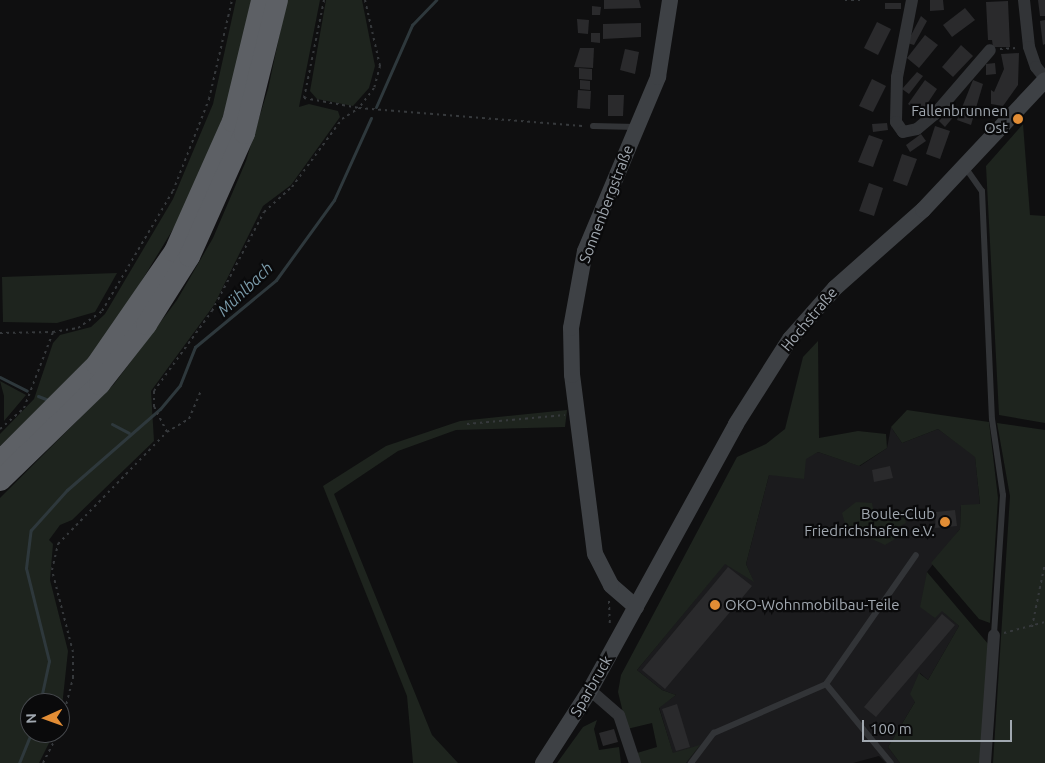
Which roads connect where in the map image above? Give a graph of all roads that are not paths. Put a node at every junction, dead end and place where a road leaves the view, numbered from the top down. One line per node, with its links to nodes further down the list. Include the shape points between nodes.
1 (261, 0): 11 (highway, via 232,120 174,251 96,364)
2 (276, 0): 11 (highway, via 244,133 189,256 123,355 78,407)
3 (670, 0): 9 (main road, Sonnenbergstraße, via 658,77)
4 (912, 0): 6 (street, via 897,78 896,122 903,132 917,129 935,114)
5 (1024, 0): 7 (street, via 1029,47 1036,67)
6 (990, 50)
7 (1045, 79): 10 (main road, Hochstraße)
8 (592, 126): 9 (lane)
9 (636, 127): 15 (main road, Sonnenbergstraße, via 585,251 571,328 572,375 595,554 611,586)
10 (965, 166): 15 (main road, Hochstraße, via 835,288 790,339 736,424); 16 (lane, via 982,191 992,419 1004,495)
11 (9, 462): 12 (highway); 13 (highway)
12 (0, 480)
13 (0, 485)
14 (916, 555): 17 (lane)
15 (636, 607): 18 (main road, Sparbruck)
16 (994, 635): 23 (street)
17 (826, 684): 21 (lane, via 714,733); 22 (lane)
18 (590, 690): 19 (main road, Sparbruck); 20 (street, via 619,715)
19 (543, 763)
20 (635, 763)
21 (691, 763)
22 (890, 763)
23 (985, 763)

